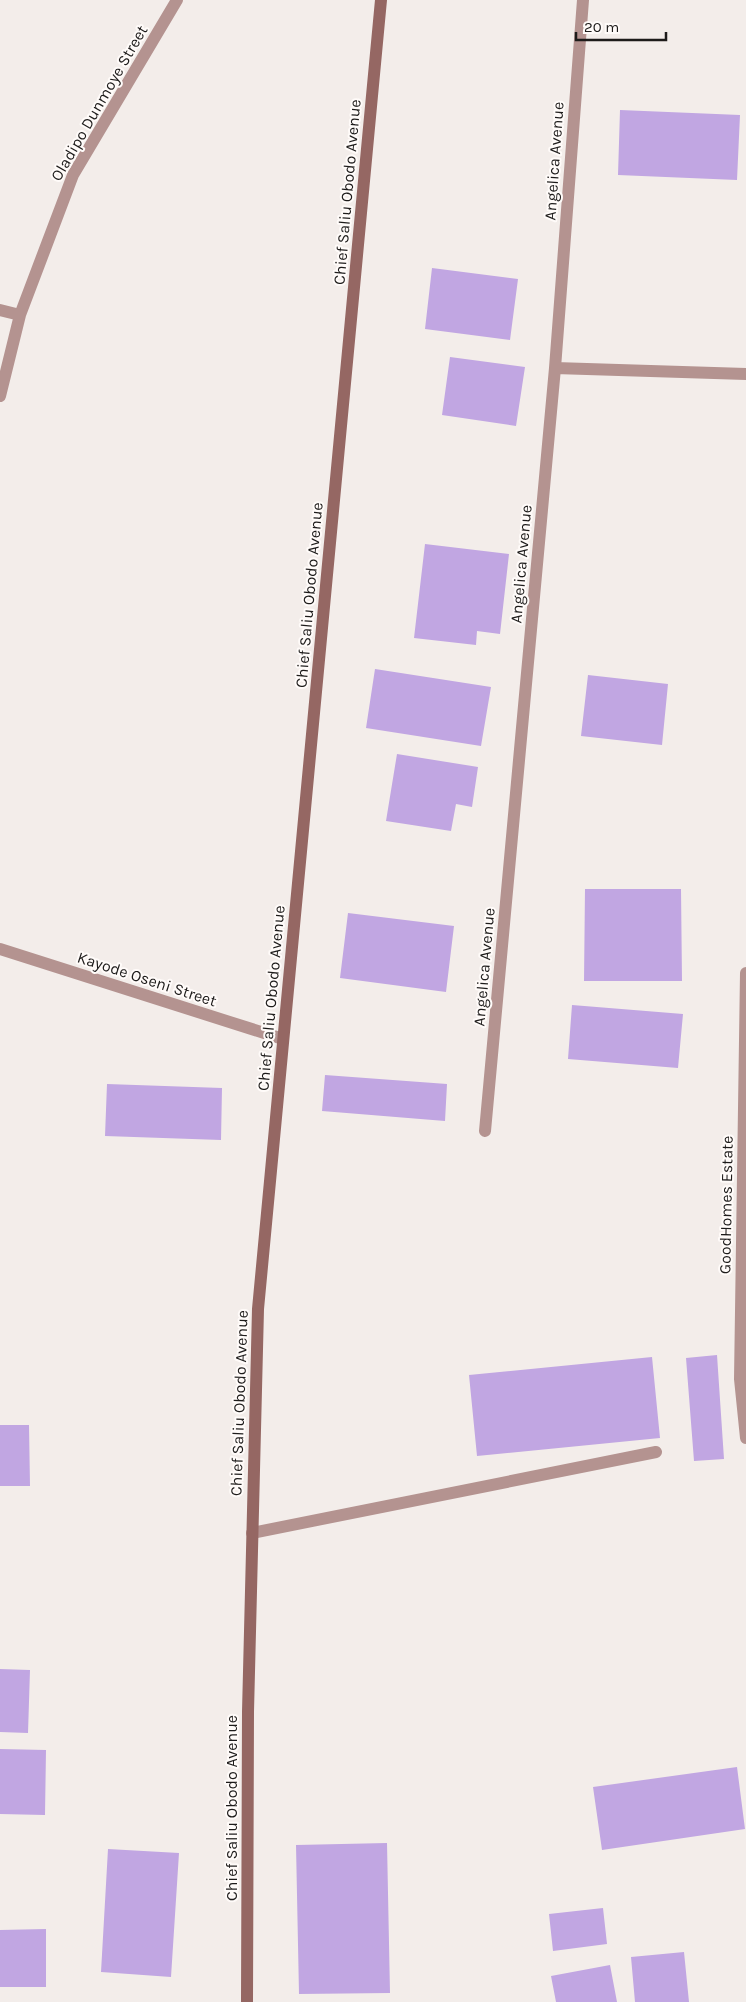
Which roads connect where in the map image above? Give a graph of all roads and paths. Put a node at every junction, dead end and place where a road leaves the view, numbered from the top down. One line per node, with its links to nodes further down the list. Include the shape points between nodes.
1 (177, 0): 5 (street, Oladipo Dunmoye Street, via 73,175)
2 (381, 0): 11 (street, Chief Saliu Obodo Avenue)
3 (583, 0): 6 (street, Angelica Avenue)
4 (0, 310): 5 (street)
5 (20, 315): 8 (street, Oladipo Dunmoye Street)
6 (555, 368): 7 (street); 12 (street, Angelica Avenue)
7 (746, 374)
8 (0, 396)
9 (0, 949): 11 (street, Kayode Oseni Street)
10 (746, 973): 13 (street, GoodHomes Estate, via 740,1378)
11 (283, 1039): 16 (street, Chief Saliu Obodo Avenue, via 258,1309)
12 (485, 1131)
13 (745, 1414): 14 (street, GoodHomes Estate)
14 (746, 1438)
15 (656, 1452): 16 (street)
16 (252, 1533): 17 (street, Chief Saliu Obodo Avenue)
17 (246, 2002)

